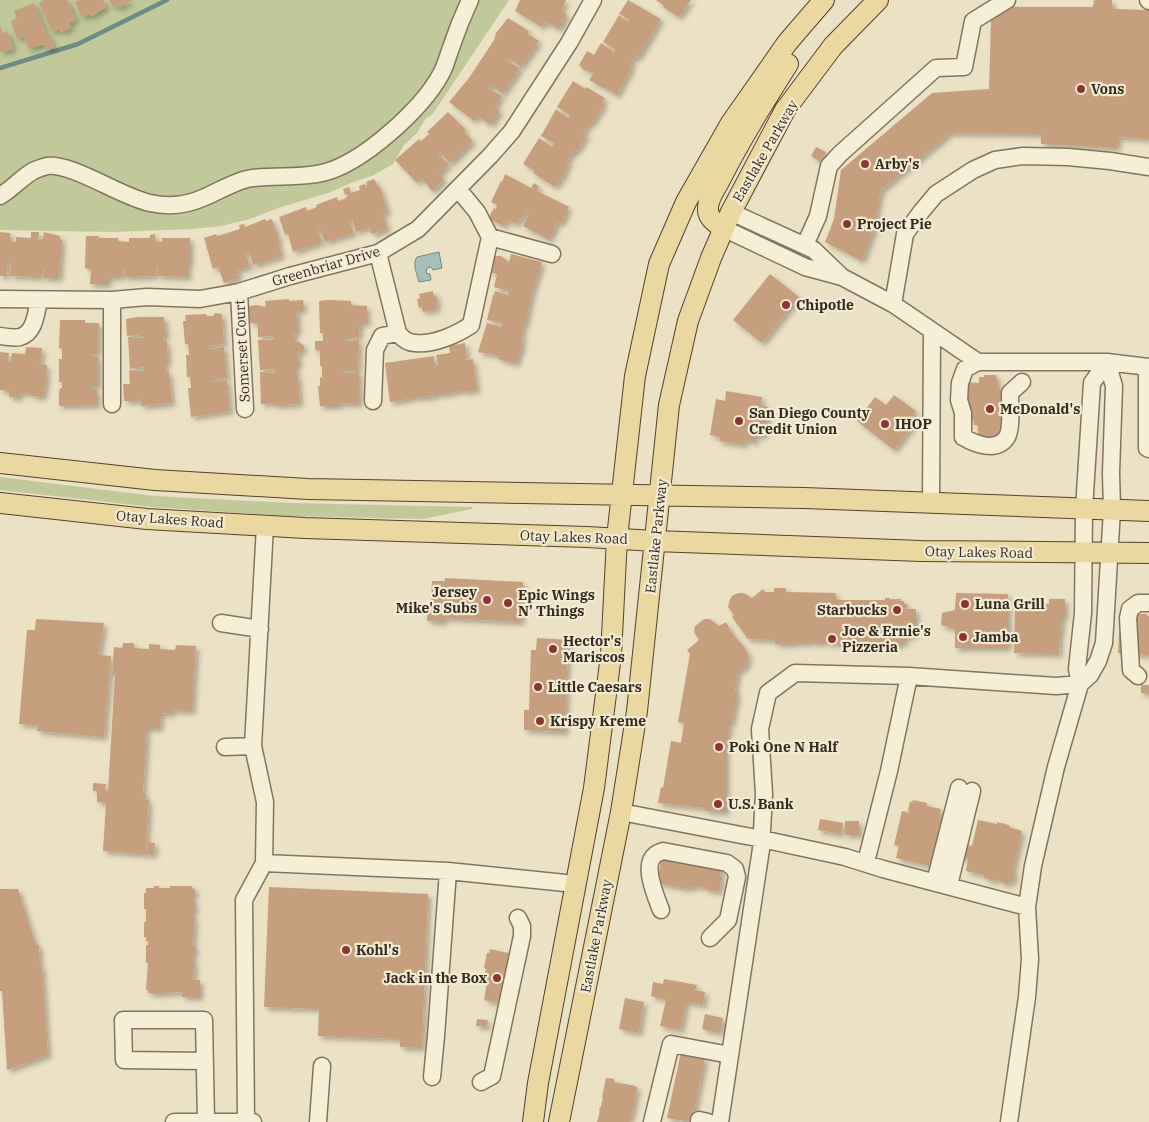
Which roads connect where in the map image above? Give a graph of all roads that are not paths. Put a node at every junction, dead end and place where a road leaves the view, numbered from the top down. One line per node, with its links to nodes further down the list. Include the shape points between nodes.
1 (470, 0): 9 (street, via 442,72 432,89 396,129 343,166 310,175 246,180 204,198 167,206 131,198 63,168 47,166 32,172)
2 (593, 0): 8 (street, Greenbriar Drive, via 512,131)
3 (824, 0): 6 (main road)
4 (878, 0): 10 (main road, Eastlake Parkway, via 833,46 785,110)
5 (1007, 0): 12 (street, via 973,21 964,67 936,68 830,166 818,216)
6 (802, 27): 10 (main road, via 789,62 733,154 710,199 708,214 712,220); 34 (main road, via 731,123 686,202 659,264 635,376)
7 (1149, 167): 20 (street, via 1110,160 1022,156 995,160 973,170 936,194 905,234)
8 (458, 189): 11 (street, via 477,212); 13 (street, Greenbriar Drive, via 418,229)
9 (0, 196)
10 (727, 220): 12 (street); 15 (street, via 805,267); 33 (main road, Eastlake Parkway, via 688,321 669,405)
11 (490, 237): 14 (street); 22 (street, via 471,325 457,333 426,342 413,343)
12 (805, 245): 15 (street)
13 (378, 253): 16 (street, Greenbriar Drive); 22 (street)
14 (552, 254)
15 (842, 277): 20 (street)
16 (239, 292): 19 (street, Greenbriar Drive, via 200,299 147,297); 30 (street, Somerset Court)
17 (0, 299): 18 (street, Greenbriar Drive)
18 (39, 300): 19 (street, Greenbriar Drive); 23 (street, via 29,332 20,337)
19 (112, 300): 29 (street)
20 (893, 304): 21 (street)
21 (932, 331): 24 (street); 36 (street)
22 (398, 334): 28 (street, via 382,336 375,350)
23 (0, 336)
24 (978, 362): 25 (street); 27 (street, via 964,368 959,400 951,422 957,436 983,445 1000,444 1009,430 1010,393)
25 (1107, 362): 26 (street); 37 (street, via 1092,383); 38 (street, via 1114,386)
26 (1148, 367): 31 (street)
27 (1022, 382)
28 (373, 401)
29 (112, 404)
30 (245, 409)
31 (1149, 450)
32 (0, 463): 34 (main road, via 155,480 308,489)
33 (660, 494): 34 (main road); 36 (main road); 42 (main road, Eastlake Parkway)
34 (621, 495): 41 (main road)
35 (0, 503): 40 (main road, Otay Lakes Road)
36 (931, 503): 37 (main road)
37 (1084, 509): 38 (main road); 43 (street)
38 (1112, 510): 39 (main road); 44 (street)
39 (1149, 511)
40 (266, 526): 41 (main road, Otay Lakes Road); 48 (street)
41 (617, 538): 42 (main road, Otay Lakes Road); 59 (main road, via 611,655 594,788)
42 (656, 541): 43 (main road, Otay Lakes Road, via 921,551); 54 (main road, Eastlake Parkway, via 637,712)
43 (1083, 553): 44 (main road, Otay Lakes Road); 51 (street, via 1083,613 1077,669)
44 (1110, 553): 45 (main road, Otay Lakes Road); 51 (street, via 1104,643 1090,675)
45 (1149, 553)
46 (1149, 603): 50 (street, via 1138,603 1130,609 1128,618 1131,670)
47 (221, 623): 48 (street)
48 (260, 628): 52 (street)
49 (909, 676): 51 (street, via 1056,686); 55 (street, via 795,673 768,693 760,729 764,794); 56 (street)
50 (1138, 676)
51 (1080, 684): 61 (street, via 1056,767)
52 (253, 746): 53 (street); 57 (street, via 265,802)
53 (226, 748)
54 (621, 812): 55 (street); 76 (main road, Eastlake Parkway)
55 (762, 839): 56 (street); 65 (street)
56 (866, 862): 60 (street)
57 (264, 863): 58 (street); 72 (street, via 244,900)
58 (448, 871): 59 (street); 68 (street)
59 (576, 884): 75 (main road)
60 (947, 885): 60 (street, via 966,790 965,818 972,836); 61 (street)
61 (1027, 907): 81 (street, via 1028,997)
62 (660, 910): 64 (street, via 651,879 650,862 655,855 663,851 727,863 738,876 728,920)
63 (518, 918): 69 (street, via 522,936 492,1076)
64 (710, 938)
65 (730, 1055): 77 (street, via 671,1044); 80 (street)
66 (205, 1061): 66 (street, via 204,1020 123,1020 124,1060); 70 (street)
67 (322, 1066): 74 (street)
68 (432, 1077)
69 (481, 1082)
70 (206, 1121): 71 (street); 72 (street)
71 (174, 1122)
72 (246, 1122): 73 (street)
73 (253, 1122)
74 (318, 1122)
75 (533, 1122)
76 (559, 1122)
77 (652, 1122)
78 (699, 1122): 79 (street)
79 (708, 1122)
80 (720, 1122)
81 (1008, 1122)

